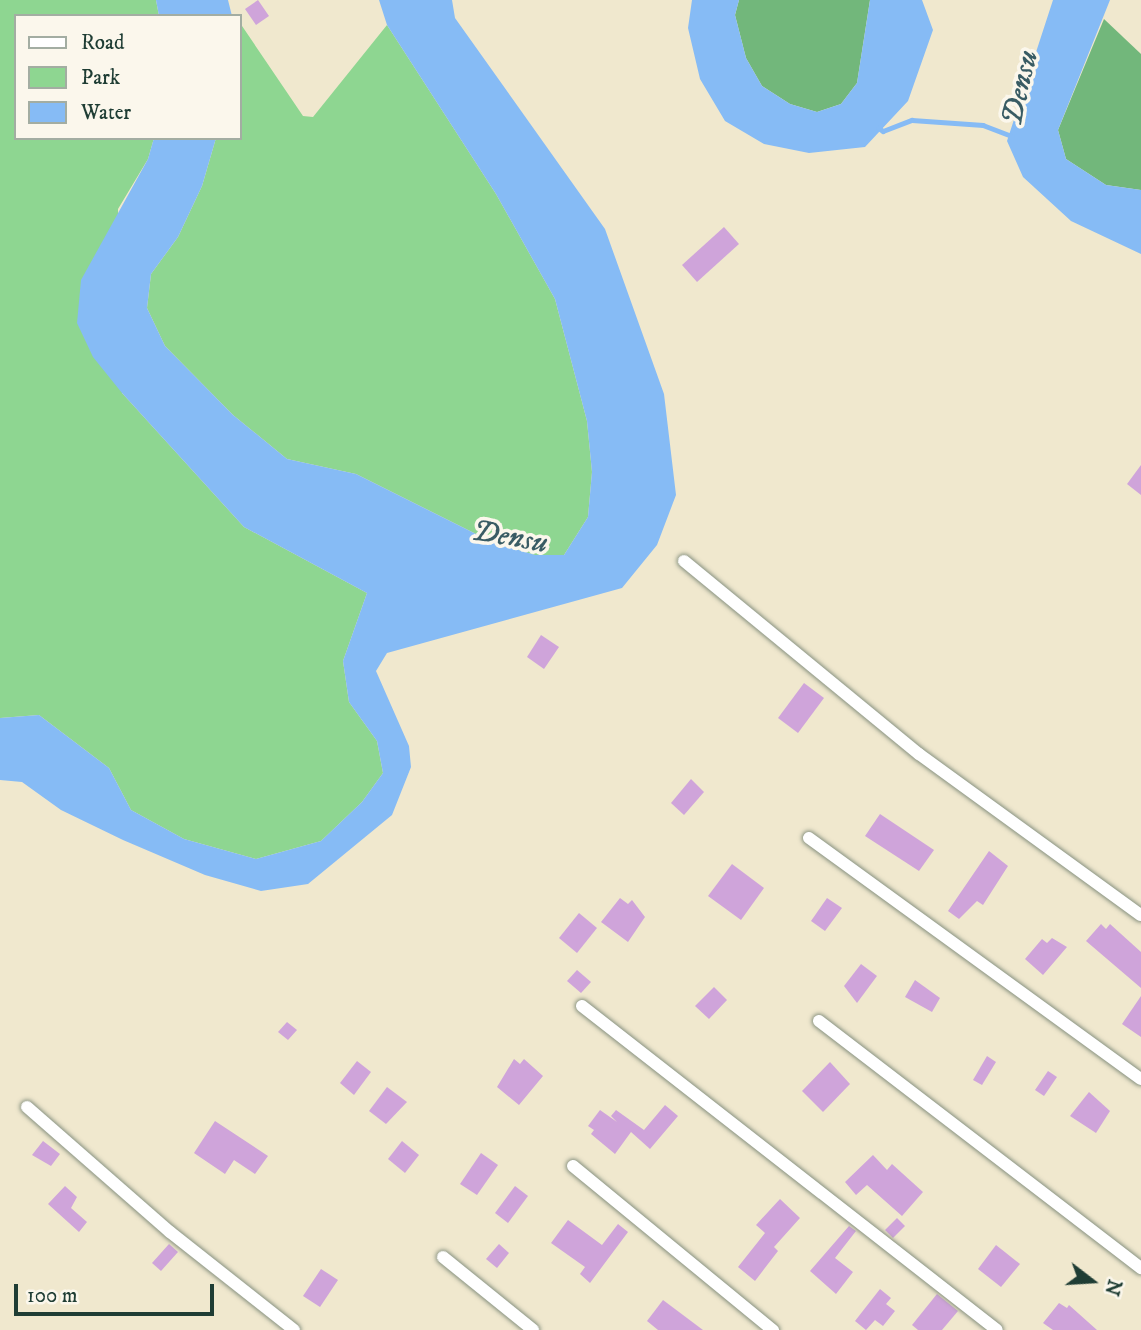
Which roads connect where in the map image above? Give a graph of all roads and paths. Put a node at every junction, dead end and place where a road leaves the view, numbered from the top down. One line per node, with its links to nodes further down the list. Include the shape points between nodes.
1 (684, 561): 3 (street, via 919,754)
2 (808, 838): 6 (street)
3 (1141, 915)
4 (582, 1006): 14 (street)
5 (819, 1021): 10 (street)
6 (1141, 1079)
7 (27, 1108): 11 (street, via 170,1232)
8 (573, 1166): 13 (street)
9 (443, 1257): 12 (street)
10 (1141, 1268)
11 (294, 1330)
12 (533, 1330)
13 (773, 1330)
14 (997, 1330)

